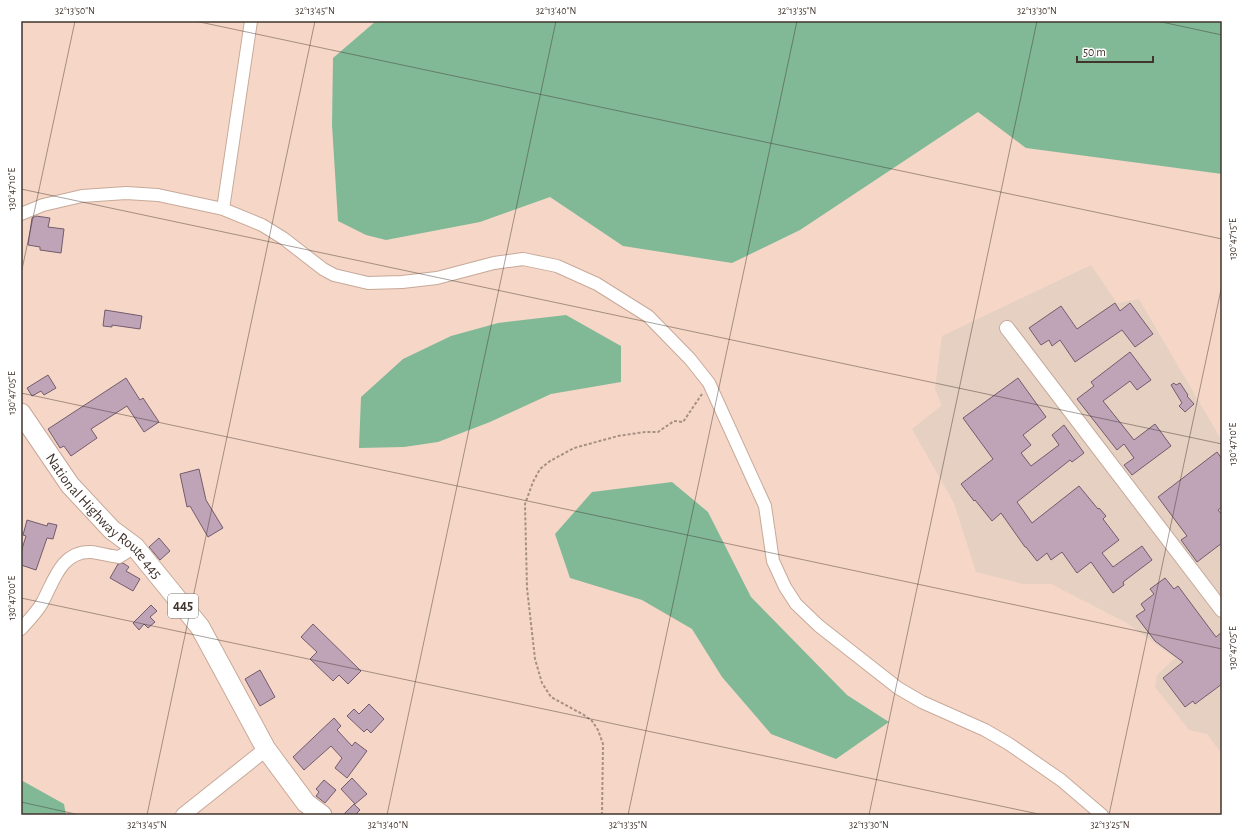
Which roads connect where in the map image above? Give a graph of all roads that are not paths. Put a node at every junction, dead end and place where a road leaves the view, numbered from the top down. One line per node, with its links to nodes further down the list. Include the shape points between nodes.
1 (251, 21): 2 (street)
2 (223, 209): 3 (street, via 158,195 126,193 82,196 43,205); 13 (street, via 262,225 334,275 368,283 402,282 437,278 523,259 558,266 597,284 648,316 709,382 765,506 773,562 796,604 819,626 898,688 1010,744 1061,780)
3 (21, 214)
4 (1007, 328): 7 (street)
5 (21, 413): 6 (highway, National Highway Route 445 / 445, via 70,485 112,530)
6 (135, 547): 8 (street, via 119,557 92,552 81,553 68,559 42,604); 9 (highway, National Highway Route 445 / 445, via 200,627)
7 (1222, 610)
8 (21, 630)
9 (266, 749): 10 (highway, National Highway Route 445 / 445); 11 (street)
10 (307, 809): 12 (highway, National Highway Route 445 / 445)
11 (183, 815)
12 (322, 815)
13 (1102, 815)

